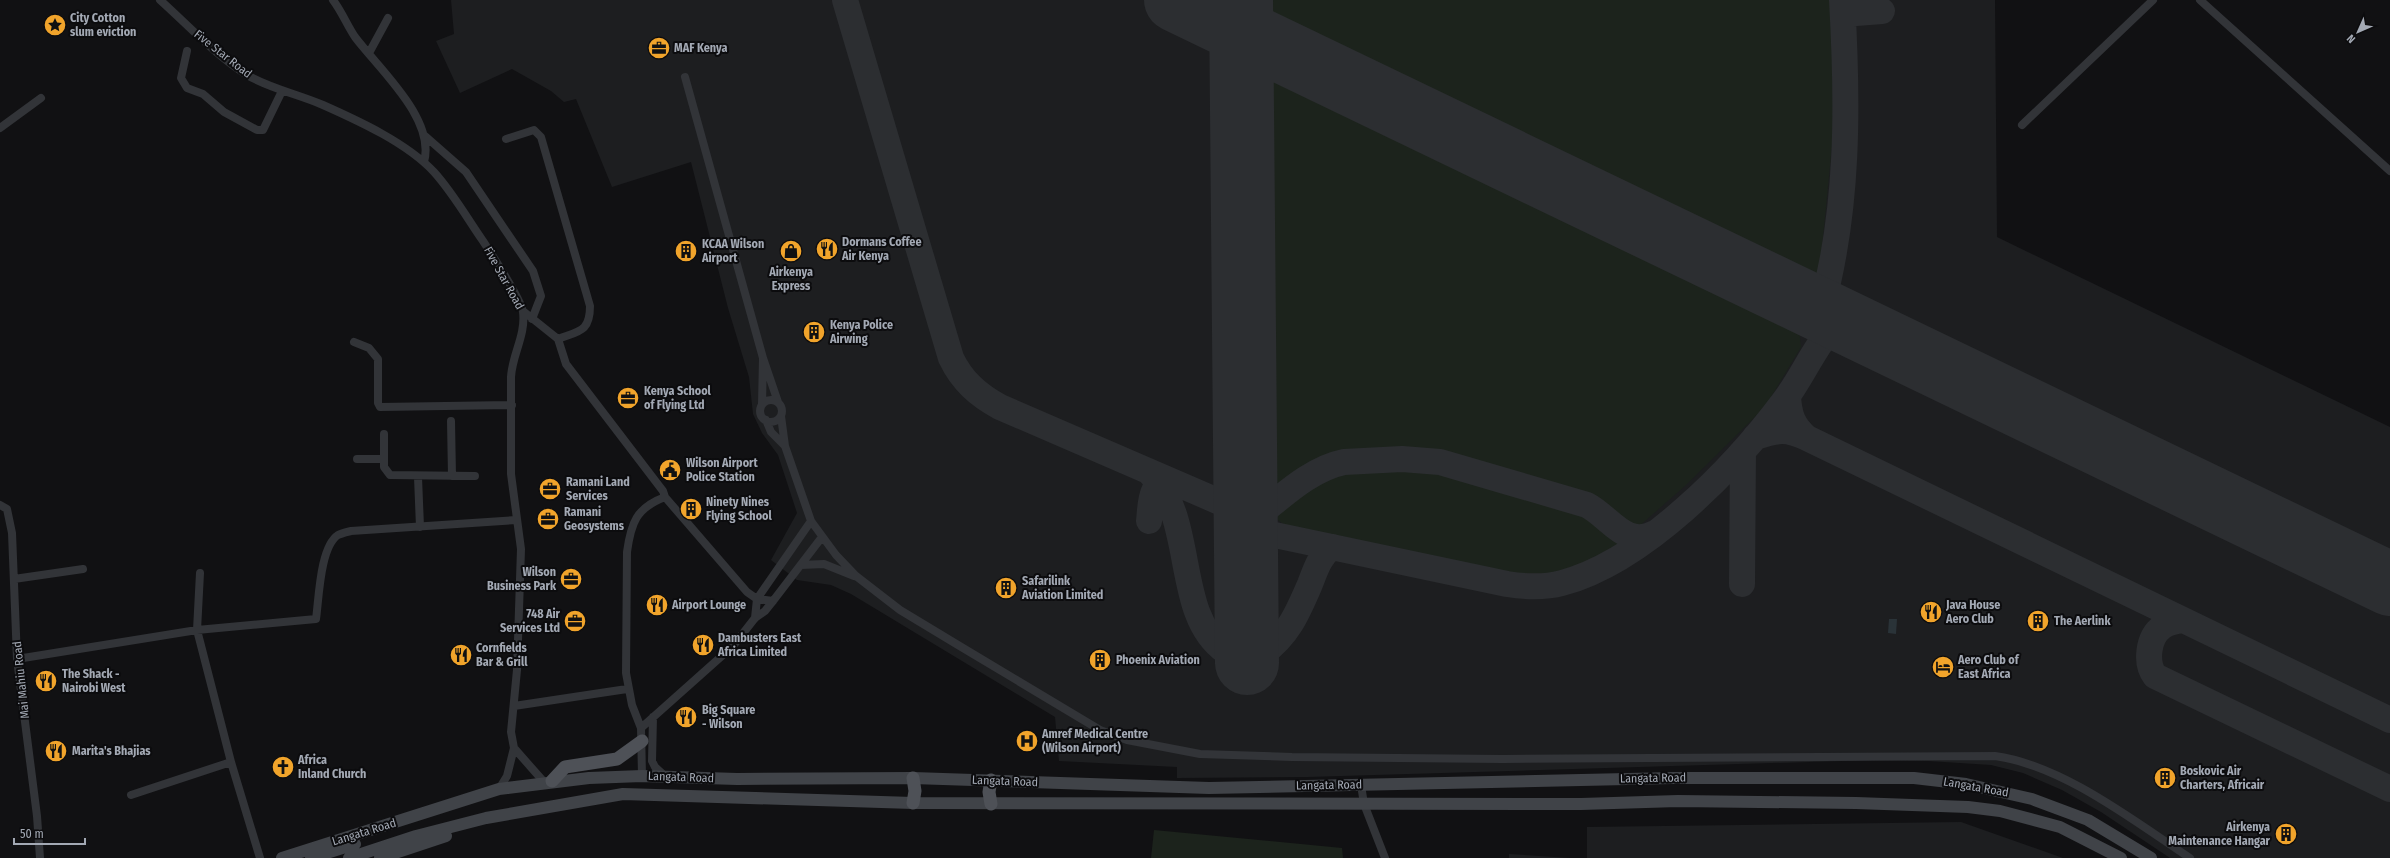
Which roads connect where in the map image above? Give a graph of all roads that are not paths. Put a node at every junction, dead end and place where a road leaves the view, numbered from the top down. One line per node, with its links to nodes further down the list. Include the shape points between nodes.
1 (160, 0): 9 (street, Five Star Road, via 246,74)
2 (333, 0): 7 (street, via 350,29)
3 (2153, 0): 11 (street)
4 (2200, 0): 16 (street)
5 (388, 18): 7 (street)
6 (187, 51): 9 (street, via 182,78 187,88 206,96 224,112 257,130 263,130)
7 (369, 53): 13 (street, via 416,116)
8 (685, 77): 21 (street)
9 (282, 91): 15 (street, Five Star Road, via 322,105 378,132)
10 (41, 98): 12 (street)
11 (2022, 125)
12 (0, 128)
13 (425, 136): 15 (street); 18 (street, via 466,172 533,271 540,296)
14 (506, 139): 19 (street, via 534,130 541,137 590,306 588,324)
15 (424, 162): 17 (street, Five Star Road, via 445,186 499,264)
16 (2390, 171)
17 (523, 311): 18 (street); 24 (street, Five Star Road, via 522,332 512,362)
18 (532, 319): 19 (street)
19 (558, 339): 35 (street, via 566,364)
20 (354, 342): 24 (street, via 369,348 378,359 380,407)
21 (763, 358): 22 (street); 23 (street)
22 (778, 402): 23 (street, via 772,400); 25 (street, via 782,408)
23 (762, 404): 26 (street, via 761,415)
24 (512, 405): 37 (street, Five Star Road, via 510,474)
25 (781, 416): 26 (street, via 773,422); 29 (street)
26 (766, 420): 29 (street, via 771,432)
27 (451, 421): 32 (street)
28 (384, 434): 31 (street)
29 (785, 446): 38 (street)
30 (357, 459): 31 (street)
31 (384, 459): 34 (street, via 384,467 390,476)
32 (452, 476): 33 (street); 34 (street)
33 (475, 476)
34 (418, 477): 39 (street)
35 (665, 497): 46 (street, via 733,577); 51 (street, via 648,505 637,515 629,540 625,650)
36 (0, 505): 45 (street, Mai Mahiu Road, via 6,509 9,520)
37 (517, 520): 39 (street); 52 (street, Five Star Road, via 521,549)
38 (811, 521): 40 (street); 46 (street)
39 (420, 527): 49 (street, via 350,531 339,535 331,543 325,558 316,619)
40 (822, 537): 41 (street); 44 (street)
41 (800, 565): 44 (street, via 824,564); 47 (street)
42 (83, 569): 45 (street)
43 (200, 573): 49 (street)
44 (856, 576): 79 (street, via 900,610 1100,730 1151,746 1200,754 1331,757 1504,759 1995,756 2026,762 2068,780)
45 (14, 579): 50 (street, Mai Mahiu Road)
46 (757, 599): 47 (street); 48 (street)
47 (773, 601): 48 (street)
48 (755, 618): 53 (street, via 733,646)
49 (197, 630): 50 (street); 57 (street)
50 (17, 659): 70 (street, Mai Mahiu Road)
51 (627, 689): 52 (street); 54 (street)
52 (514, 706): 56 (street, Five Star Road, via 511,732)
53 (653, 717): 54 (street); 59 (street, via 652,761)
54 (641, 728): 55 (street)
55 (642, 741): 58 (street); 62 (main road, via 617,759 565,767)
56 (514, 748): 62 (street); 64 (street, via 505,782)
57 (232, 762): 65 (street); 71 (street)
58 (642, 776): 59 (main road, Langata Road); 62 (main road, Langata Road)
59 (667, 777): 60 (main road, Langata Road)
60 (913, 778): 61 (main road, Langata Road); 66 (main road)
61 (991, 780): 63 (main road, Langata Road, via 1209,788); 67 (main road)
62 (548, 782): 64 (main road, Langata Road)
63 (1361, 785): 68 (street); 78 (main road, Langata Road, via 1673,778 1914,778 1966,784 2032,799 2088,820)
64 (495, 791): 72 (main road, Langata Road); 73 (main road, Langata Road, via 419,823)
65 (131, 796)
66 (913, 803): 67 (main road, Langata Road); 69 (main road, Langata Road, via 623,794 572,801)
67 (991, 804): 68 (main road, Langata Road)
68 (1364, 804): 76 (street); 77 (main road, Langata Road, via 1686,802 1953,805 2000,811 2060,827)
69 (505, 815): 74 (main road, Langata Road, via 416,836); 75 (main road, Langata Road)
70 (40, 858)
71 (260, 858)
72 (282, 858)
73 (310, 858)
74 (349, 858)
75 (380, 858)
76 (1385, 858)
77 (2121, 858)
78 (2151, 858)
79 (2190, 858)

